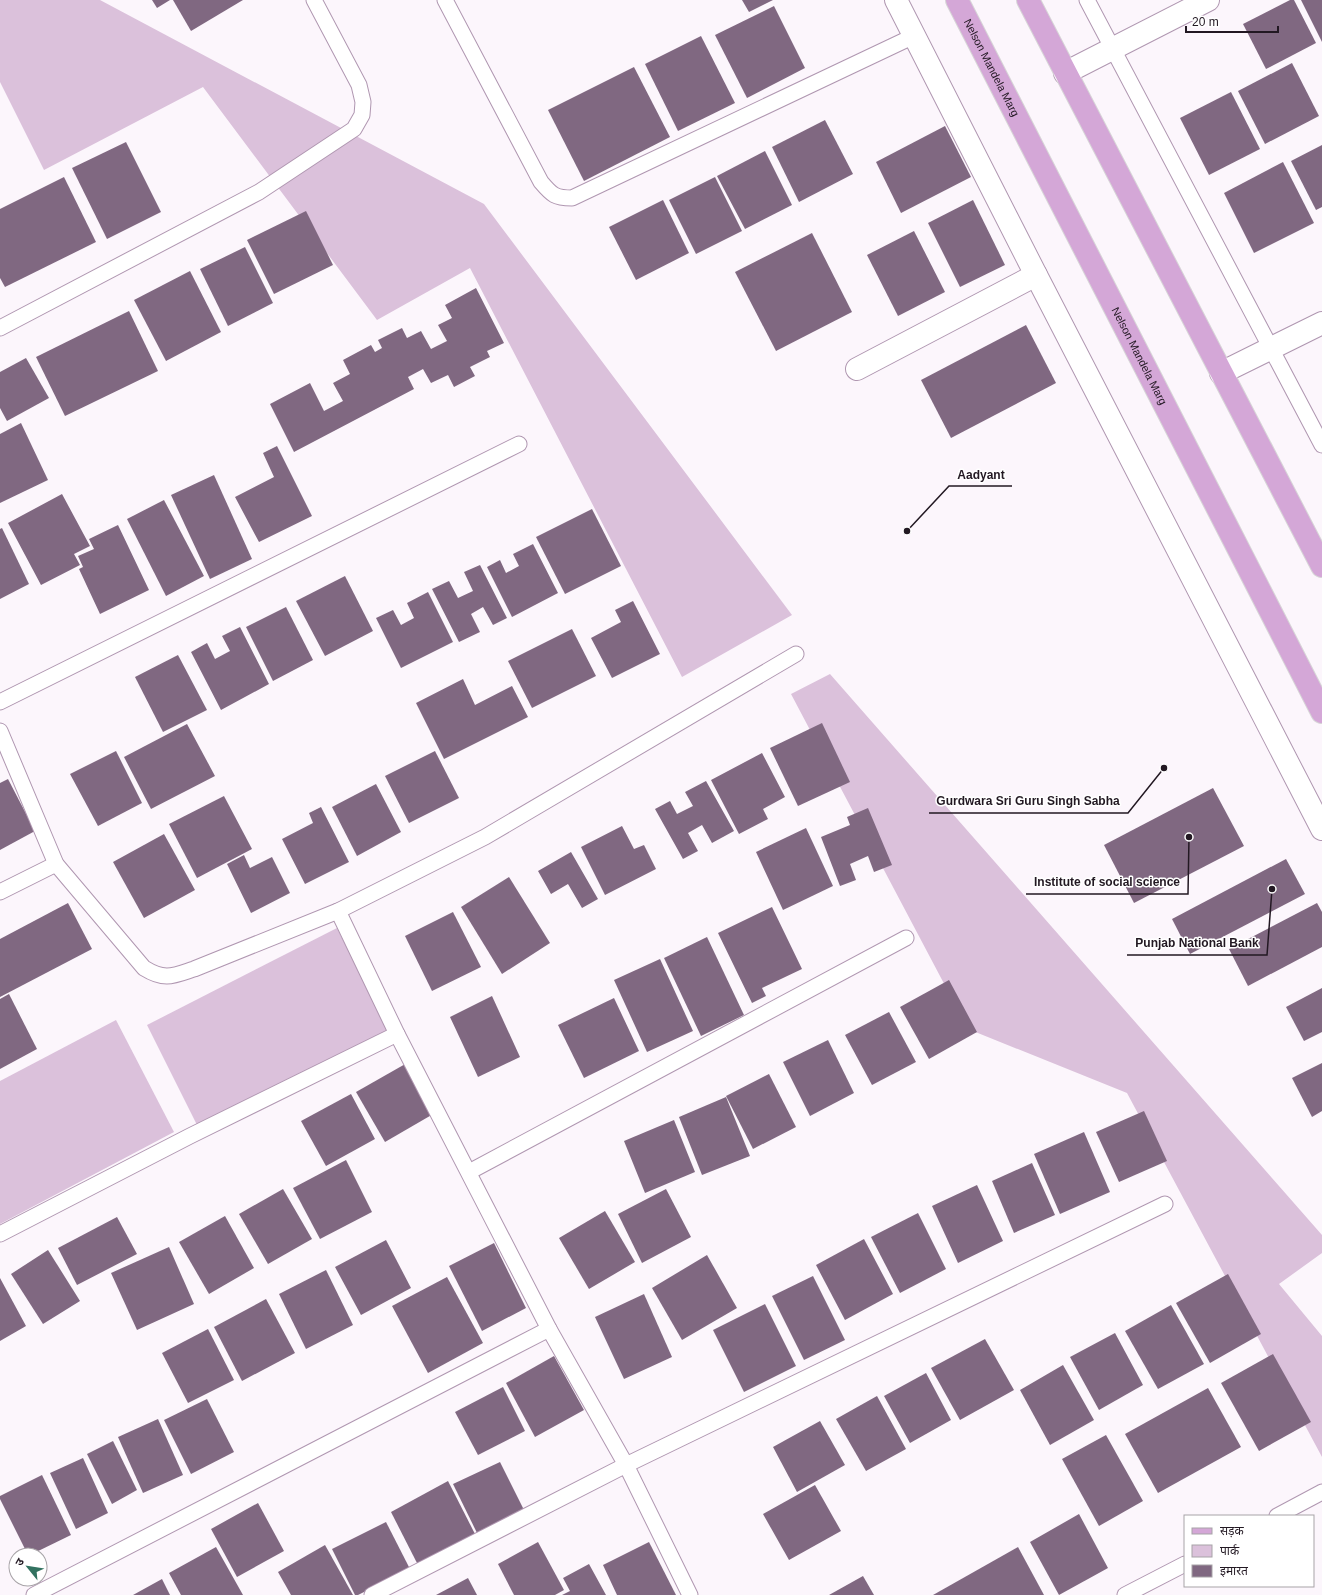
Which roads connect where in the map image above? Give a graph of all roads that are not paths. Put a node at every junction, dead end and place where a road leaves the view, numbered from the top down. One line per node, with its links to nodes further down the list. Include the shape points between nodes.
1 (314, 0): 13 (lane, via 359,85 363,102 362,115 354,128 259,192)
2 (445, 0): 8 (lane, via 541,182 550,193 559,198 572,198)
3 (896, 0): 8 (street)
4 (957, 0): 22 (main road, Nelson Mandela Marg)
5 (1028, 0): 10 (main road)
6 (1087, 0): 9 (lane)
7 (1208, 0): 9 (street)
8 (914, 36): 11 (street)
9 (1113, 48): 10 (street); 14 (lane)
10 (1065, 73): 16 (main road)
11 (1036, 275): 15 (street); 24 (street)
12 (1322, 322): 14 (street)
13 (0, 328)
14 (1271, 349): 16 (street); 18 (lane)
15 (857, 369)
16 (1221, 373): 19 (main road)
17 (519, 444): 21 (lane)
18 (1322, 445)
19 (1322, 566)
20 (796, 654): 27 (lane, via 485,837)
21 (0, 702)
22 (1322, 712)
23 (0, 731): 25 (lane)
24 (1322, 829)
25 (56, 864): 26 (lane); 27 (lane, via 144,968 155,975 171,977 194,969)
26 (0, 892)
27 (338, 911): 29 (lane)
28 (906, 938): 30 (lane)
29 (397, 1034): 30 (lane); 32 (lane, via 190,1136)
30 (469, 1172): 33 (lane)
31 (1165, 1204): 34 (lane)
32 (0, 1234)
33 (550, 1329): 34 (lane); 38 (lane)
34 (626, 1465): 39 (lane); 40 (lane)
35 (1322, 1492): 36 (lane)
36 (1279, 1515)
37 (1184, 1565): 41 (lane)
38 (34, 1595)
39 (372, 1595)
40 (690, 1595)
41 (1125, 1595)

